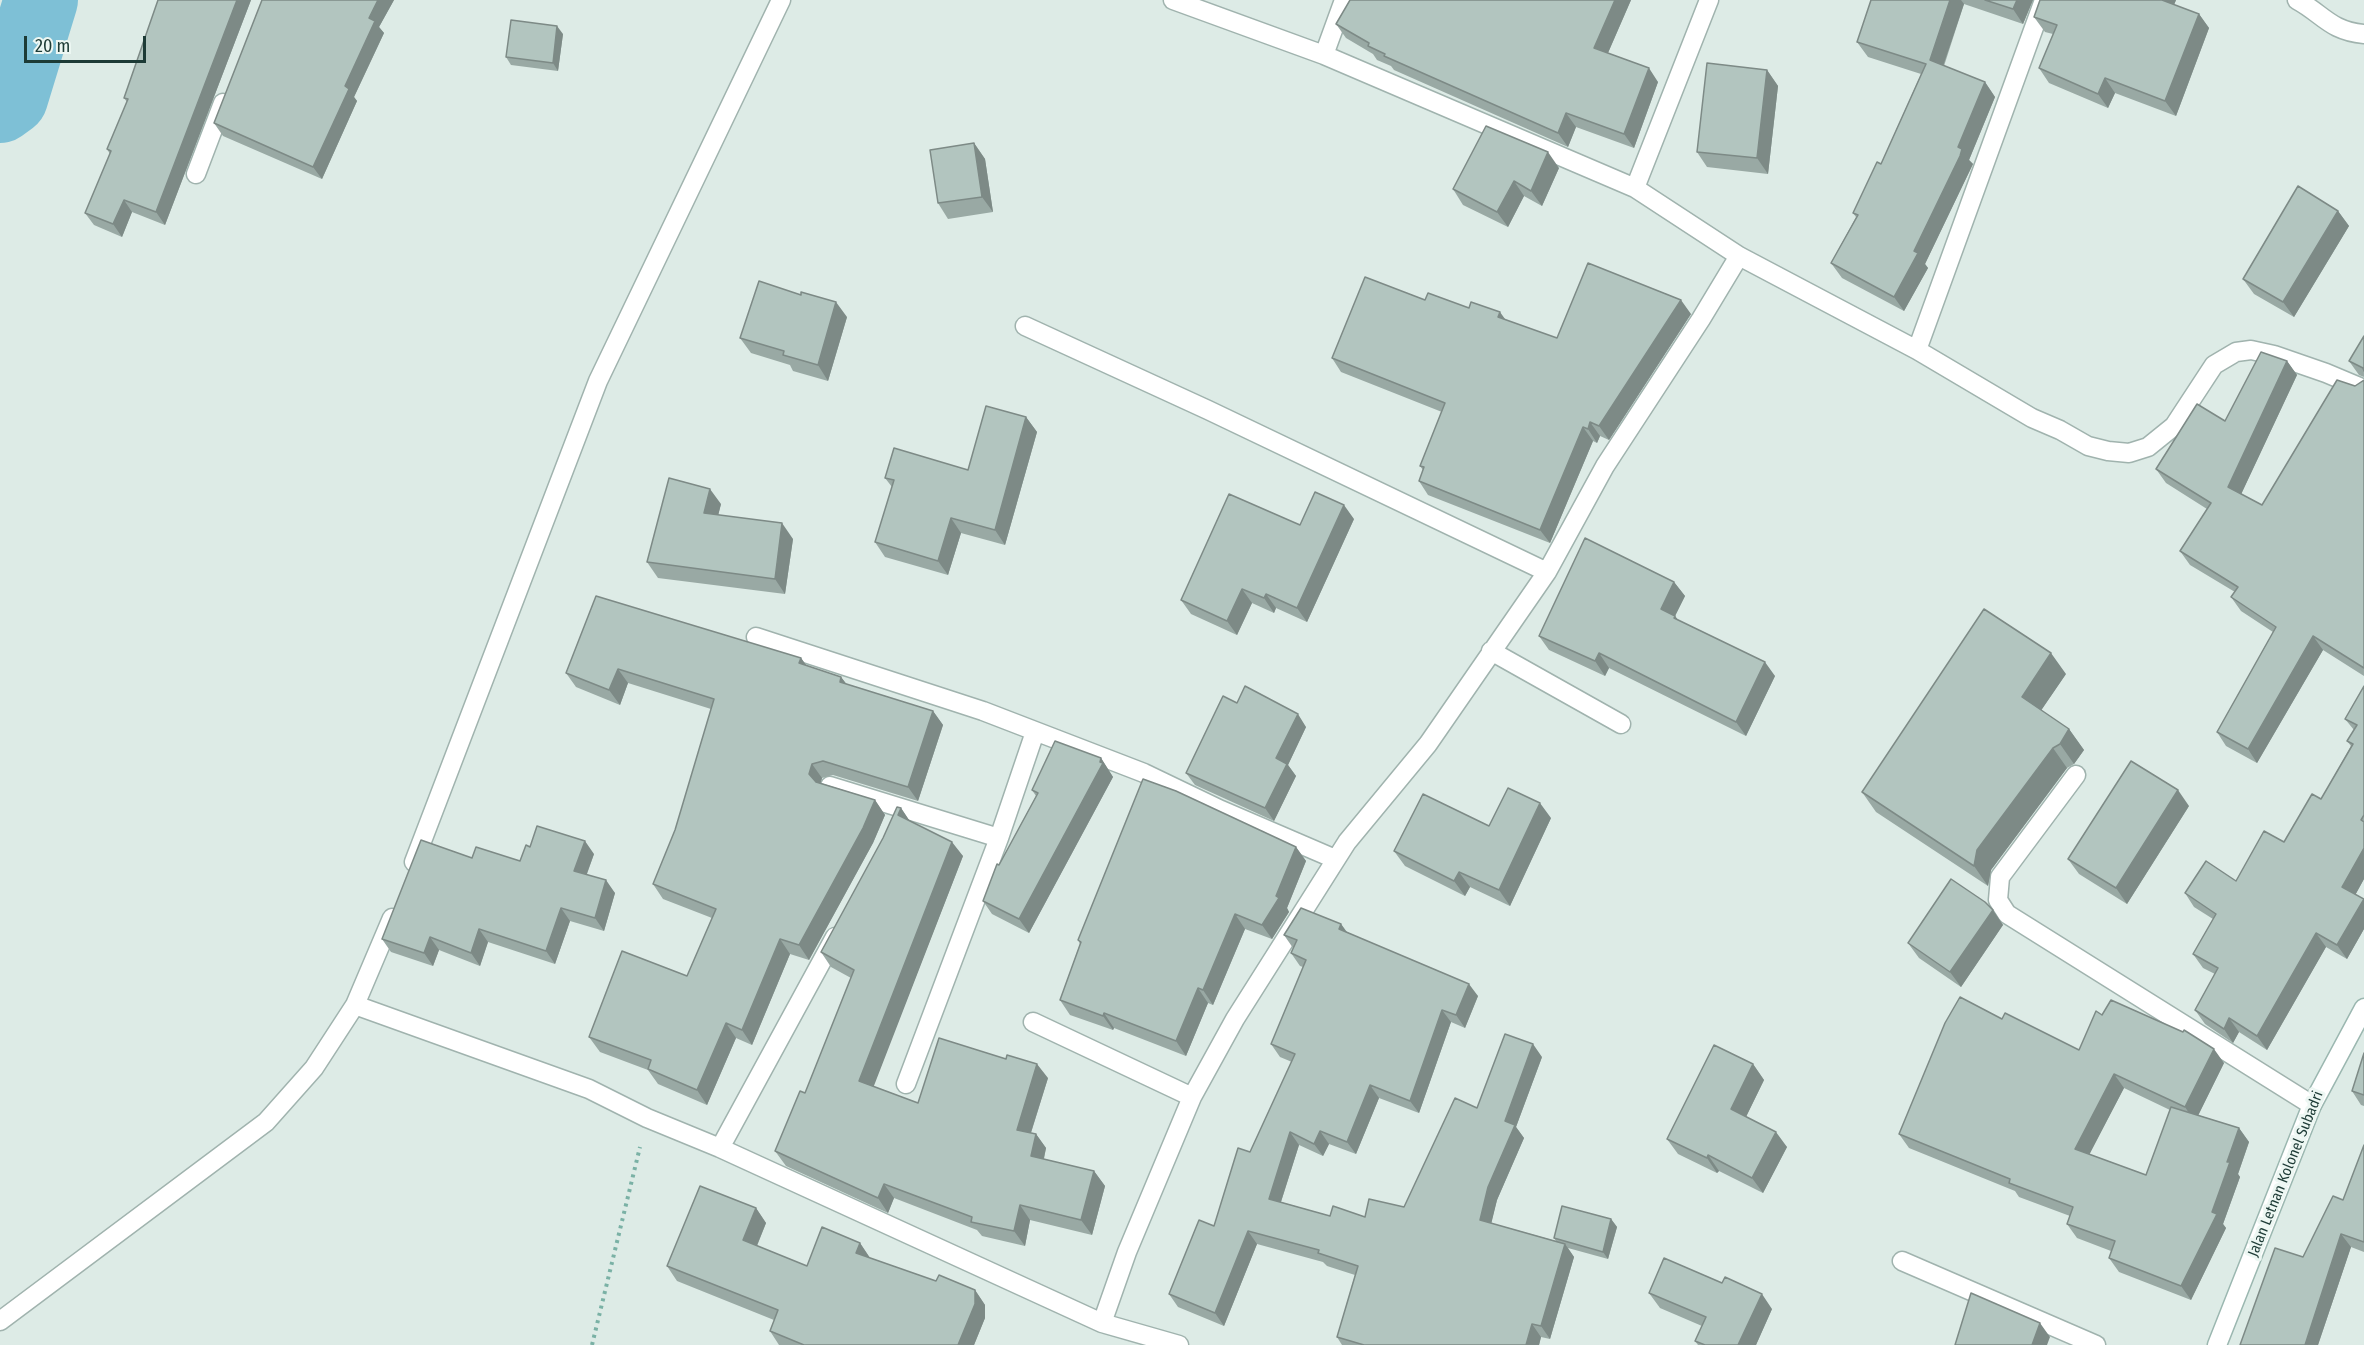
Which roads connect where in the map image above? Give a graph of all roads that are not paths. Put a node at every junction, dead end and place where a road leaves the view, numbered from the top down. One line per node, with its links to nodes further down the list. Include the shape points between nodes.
1 (781, 0): 27 (street, via 598,381)
2 (1173, 0): 8 (street)
3 (1344, 0): 8 (street)
4 (1709, 0): 11 (street)
5 (2044, 0): 14 (street)
6 (2297, 0): 7 (street, via 2326,22)
7 (2364, 34)
8 (1324, 55): 11 (street)
9 (229, 87): 10 (street)
10 (196, 174)
11 (1635, 188): 12 (street)
12 (1739, 256): 14 (street); 16 (street, via 1605,466)
13 (1025, 326): 16 (street)
14 (1917, 350): 15 (street, via 2088,446 2129,453 2148,447 2174,426 2214,365 2236,352 2251,350 2274,355)
15 (2364, 389)
16 (1547, 572): 18 (street)
17 (756, 637): 20 (street, via 983,711)
18 (1491, 651): 19 (street); 26 (street, via 1428,744)
19 (1621, 724)
20 (1035, 732): 25 (street); 26 (street, via 1144,773)
21 (2076, 775): 35 (street, via 2001,877 1998,900 2007,914)
22 (830, 786): 23 (street)
23 (901, 807): 24 (street); 25 (street)
24 (892, 827)
25 (999, 838): 33 (street)
26 (1335, 859): 34 (street, via 1235,1019)
27 (409, 873)
28 (396, 907): 30 (street)
29 (844, 920): 36 (street)
30 (356, 1005): 36 (street, via 589,1089); 38 (street, via 314,1068 266,1122)
31 (2364, 1008): 35 (street, Jalan Letnan Kolonel Subadri)
32 (1033, 1022): 34 (street)
33 (906, 1084)
34 (1192, 1097): 39 (street, via 1127,1252)
35 (2312, 1105): 42 (street, Jalan Letnan Kolonel Subadri)
36 (720, 1148): 39 (street)
37 (1902, 1261): 41 (street)
38 (0, 1321)
39 (1102, 1323): 40 (street)
40 (1179, 1345)
41 (2096, 1345)
42 (2217, 1345)

